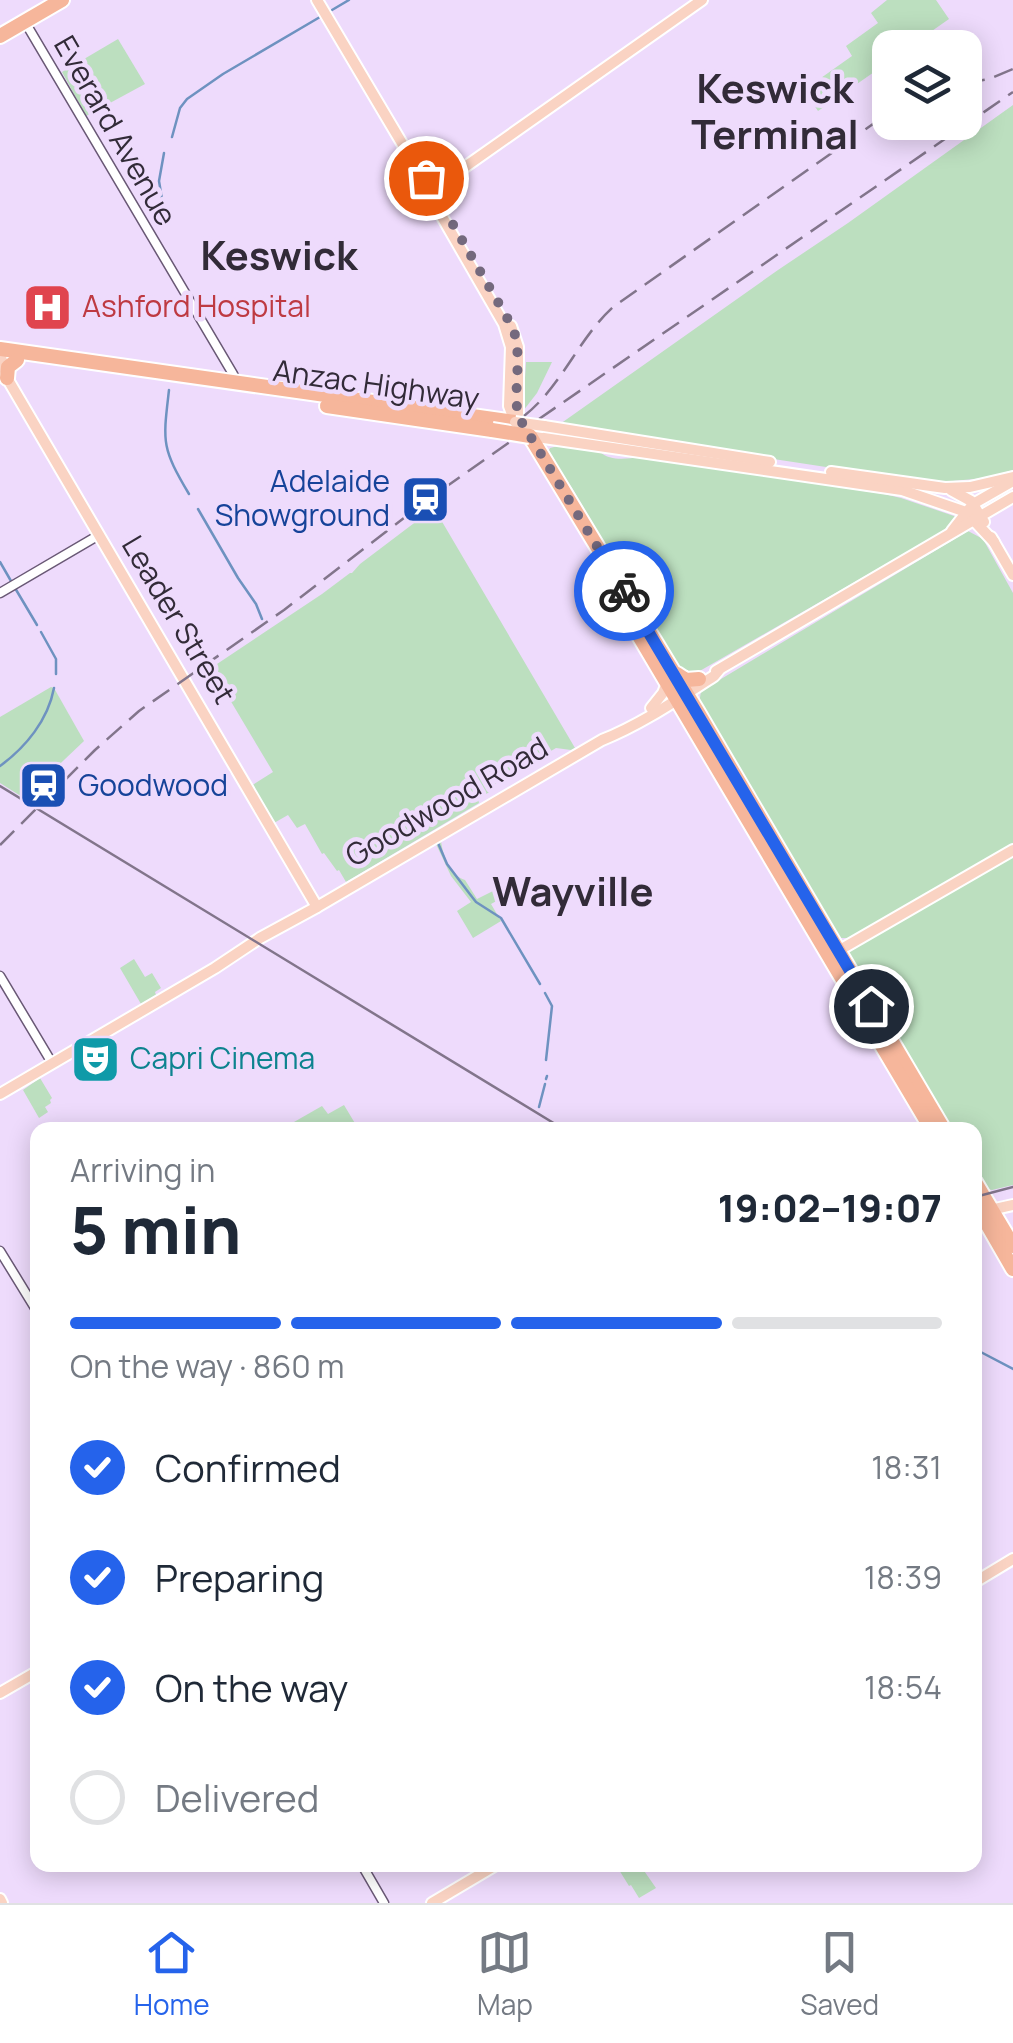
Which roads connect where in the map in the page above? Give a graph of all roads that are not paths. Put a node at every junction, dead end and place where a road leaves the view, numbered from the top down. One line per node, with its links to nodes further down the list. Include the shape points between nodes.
1 (50, 0): 5 (highway)
2 (62, 0): 5 (highway)
3 (317, 0): 6 (main road)
4 (702, 0): 6 (main road)
5 (12, 26): 11 (street, Everard Avenue, via 36,40)
6 (433, 190): 13 (main road, via 504,324 515,359)
7 (0, 349): 8 (highway, Anzac Highway)
8 (18, 356): 9 (highway, Anzac Highway); 10 (highway); 11 (highway, Anzac Highway)
9 (0, 357): 10 (main road, Leader Street)
10 (7, 378): 21 (main road, Leader Street)
11 (235, 386): 12 (highway, Anzac Highway)
12 (488, 424): 13 (highway, Anzac Highway, bridge); 13 (highway)
13 (521, 427): 14 (main road, Anzac Highway); 15 (main road, Anzac Highway, bridge); 16 (highway); 23 (highway)
14 (555, 440): 15 (main road, Anzac Highway); 16 (main road, via 544,446)
15 (682, 453): 18 (main road, Anzac Highway); 20 (main road, Anzac Highway, via 893,488)
16 (545, 462): 22 (highway)
17 (1013, 479): 18 (main road); 20 (main road)
18 (945, 488): 20 (main road, via 962,494)
19 (1013, 494): 20 (main road)
20 (974, 517): 24 (main road); 29 (main road, Goodwood Road)
21 (99, 535): 25 (street); 33 (main road, Leader Street)
22 (591, 538): 23 (highway); 26 (highway)
23 (594, 560): 27 (highway)
24 (1013, 575)
25 (0, 593)
26 (632, 606): 27 (highway, via 640,626); 28 (highway)
27 (635, 630): 30 (highway)
28 (669, 666): 29 (highway, via 686,680); 30 (highway)
29 (702, 680): 30 (main road, Goodwood Road); 30 (main road, via 696,696)
30 (676, 700): 31 (highway); 33 (main road, Goodwood Road)
31 (763, 831): 34 (highway, via 774,853 768,855); 35 (highway)
32 (1013, 850): 35 (main road)
33 (318, 907): 40 (main road, Goodwood Road)
34 (818, 937): 35 (main road); 36 (highway)
35 (838, 951): 36 (highway); 39 (highway)
36 (838, 970): 38 (highway)
37 (0, 976): 40 (street)
38 (864, 1014): 39 (highway); 42 (highway)
39 (881, 1024): 43 (highway)
40 (52, 1063): 41 (main road, Goodwood Road)
41 (0, 1094)
42 (927, 1122)
43 (939, 1122)
44 (1013, 1202): 45 (main road)
45 (982, 1208)
46 (982, 1211): 47 (highway)
47 (1006, 1242): 49 (highway)
48 (0, 1251): 50 (street)
49 (1013, 1268)
50 (30, 1300)
51 (1013, 1560): 52 (main road)
52 (982, 1578)
53 (30, 1676): 54 (main road)
54 (0, 1693)
55 (366, 1872): 57 (street)
56 (484, 1872): 58 (main road)
57 (384, 1903)
58 (432, 1903)

